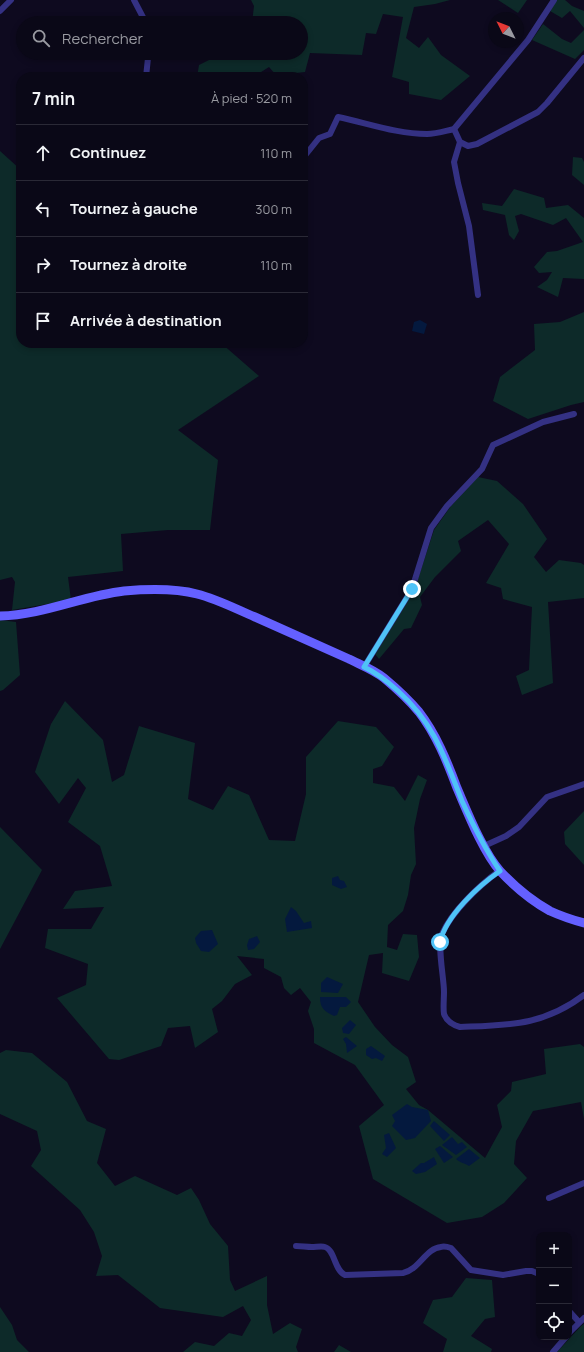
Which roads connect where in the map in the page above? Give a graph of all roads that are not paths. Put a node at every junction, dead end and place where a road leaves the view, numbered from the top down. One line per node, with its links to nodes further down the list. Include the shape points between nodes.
1 (11, 0): 4 (street)
2 (134, 0): 5 (street)
3 (554, 0): 9 (street, via 528,40)
4 (0, 11)
5 (142, 16)
6 (584, 58): 10 (street, via 538,112 476,144 468,146)
7 (148, 60): 8 (street)
8 (147, 72)
9 (454, 129): 10 (street); 11 (street, via 427,134 338,117 330,134 319,138)
10 (460, 142): 12 (street, via 454,162 469,226)
11 (308, 152)
12 (478, 294)
13 (574, 414): 15 (street, via 543,422 493,445 482,469 447,506 431,528 412,589)
14 (0, 616): 15 (street, via 20,615 124,591 180,591 214,599)
15 (364, 667): 17 (street, via 384,678 418,711 430,728)
16 (584, 784): 17 (street, via 547,797 518,827 506,836)
17 (484, 846): 18 (street)
18 (500, 871): 19 (street, via 538,903 551,911); 20 (street, via 488,878 464,903 442,935 440,942 444,1014 448,1020 460,1027 520,1024 557,1012)
19 (584, 923)
20 (584, 995)
21 (584, 1183): 22 (street)
22 (549, 1198)
23 (296, 1246): 24 (street, via 325,1247 331,1252 338,1270 345,1275 403,1274 415,1268 436,1248 442,1247 451,1248 471,1270 503,1275 526,1271)
24 (536, 1273)
25 (572, 1313): 26 (street)
26 (582, 1320): 27 (street)
27 (572, 1330)
28 (563, 1340): 29 (street)
29 (553, 1352)

